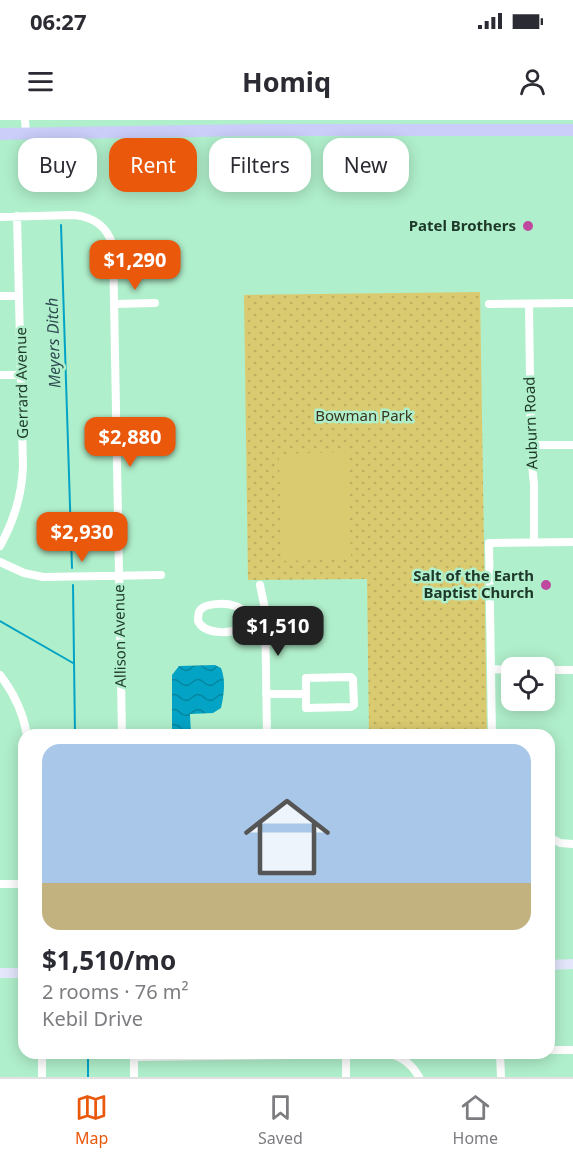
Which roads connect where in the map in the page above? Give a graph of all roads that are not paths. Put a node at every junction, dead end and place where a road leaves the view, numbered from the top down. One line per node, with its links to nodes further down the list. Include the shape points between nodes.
1 (25, 120): 7 (street)
2 (551, 120): 5 (main road)
3 (322, 125): 5 (main road); 7 (main road, via 263,130)
4 (573, 130): 5 (main road)
5 (469, 131)
6 (0, 134): 7 (main road)
7 (26, 134)
8 (17, 216): 9 (street); 11 (street, Gerrard Avenue); 14 (street, Allison Avenue, via 76,215 94,220 104,228 112,243)
9 (0, 217)
10 (0, 296): 11 (street)
11 (20, 296): 18 (street, Gerrard Avenue)
12 (155, 303): 14 (street)
13 (573, 303): 16 (street)
14 (114, 304): 26 (street, Allison Avenue)
15 (489, 304): 16 (street)
16 (529, 304): 19 (street, Auburn Road)
17 (0, 375): 18 (street)
18 (21, 375): 23 (street, Gerrard Avenue, via 22,484)
19 (530, 445): 20 (street); 21 (street, Auburn Road)
20 (573, 445)
21 (534, 542): 22 (street); 30 (street, via 489,543)
22 (573, 542)
23 (0, 546)
24 (0, 562): 26 (street, via 38,576)
25 (160, 575): 26 (street)
26 (119, 576): 38 (street, Allison Avenue)
27 (260, 585): 28 (street)
28 (265, 616): 29 (street); 35 (street)
29 (250, 617): 29 (street, via 234,605 215,604 202,607 198,621 210,631 222,631 243,628)
30 (491, 669): 31 (street); 40 (street)
31 (501, 669)
32 (555, 670): 33 (street)
33 (573, 670)
34 (0, 675): 37 (street, via 16,698)
35 (266, 694): 36 (street); 39 (street)
36 (306, 694): 36 (street, via 306,708 351,707 353,679 306,678)
37 (26, 729)
38 (122, 729)
39 (267, 729)
40 (492, 729)
41 (555, 840): 42 (street)
42 (573, 844)
43 (0, 884): 44 (street)
44 (18, 884)
45 (573, 964): 46 (street)
46 (555, 965)
47 (0, 973): 48 (street)
48 (18, 973)
49 (555, 1050): 50 (street)
50 (573, 1050)
51 (42, 1059): 56 (street)
52 (134, 1059): 57 (street)
53 (346, 1059): 58 (street)
54 (402, 1059): 59 (street)
55 (500, 1059): 60 (street)
56 (42, 1077)
57 (134, 1077)
58 (346, 1077)
59 (419, 1077)
60 (501, 1077)

